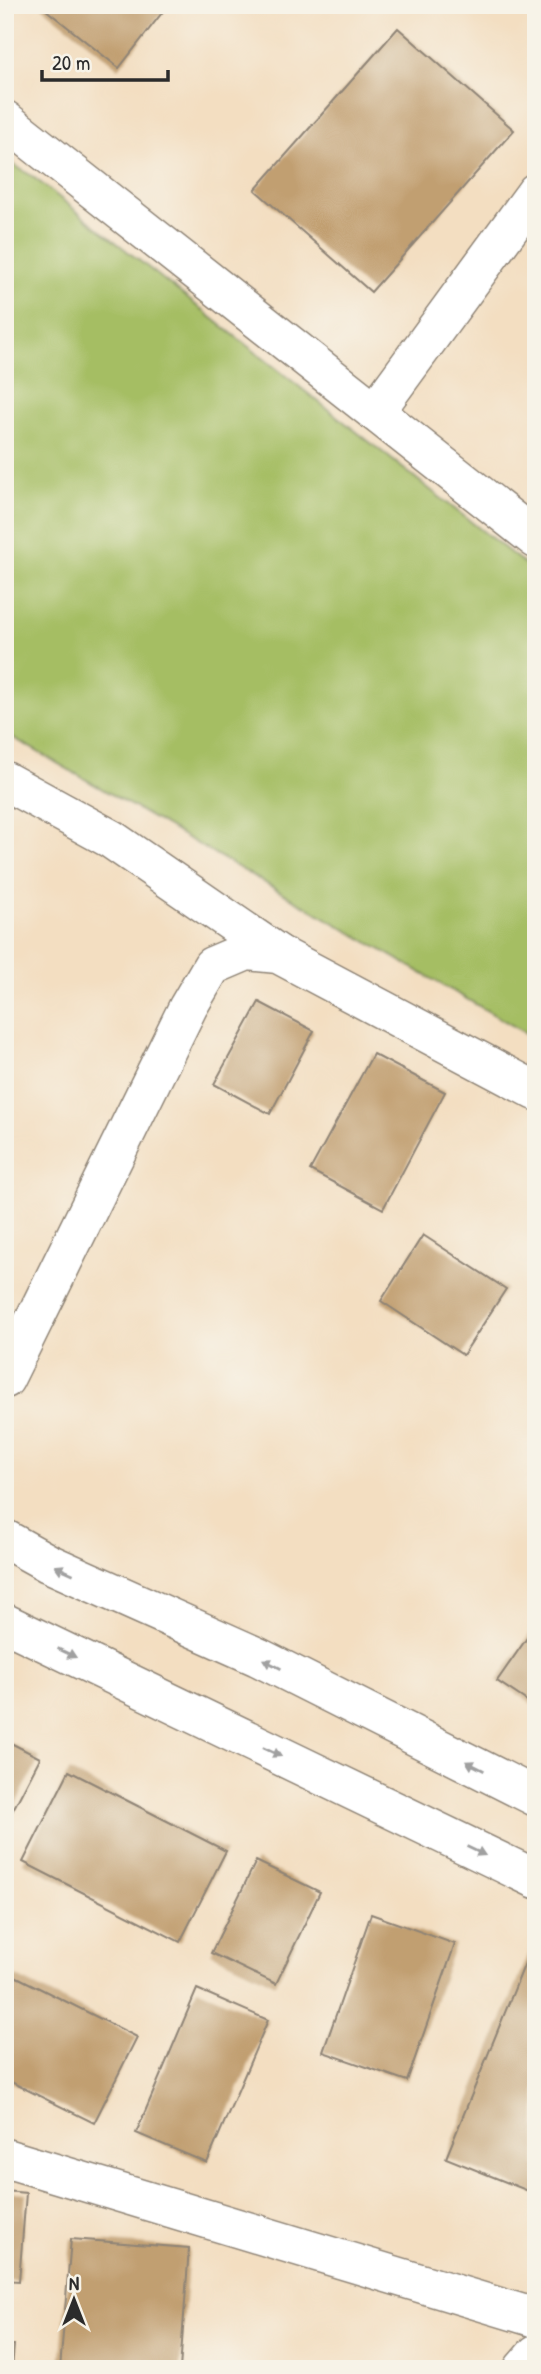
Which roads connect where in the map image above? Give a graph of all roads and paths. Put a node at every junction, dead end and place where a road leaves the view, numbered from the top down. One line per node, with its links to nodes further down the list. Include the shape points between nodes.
1 (5, 120): 3 (street)
2 (536, 192): 3 (street)
3 (374, 412): 4 (street)
4 (536, 539)
5 (5, 781): 6 (street, via 111,839)
6 (278, 954): 7 (street); 8 (street, via 247,951 212,966)
7 (536, 1091)
8 (5, 1379)
9 (5, 1539): 11 (street, one-way to 9, via 258,1657 48,1563)
10 (5, 1623): 12 (street, one-way to 12)
11 (536, 1797)
12 (536, 1879)
13 (5, 2158): 14 (street)
14 (536, 2318)
15 (536, 2354): 16 (street)
16 (523, 2369)

